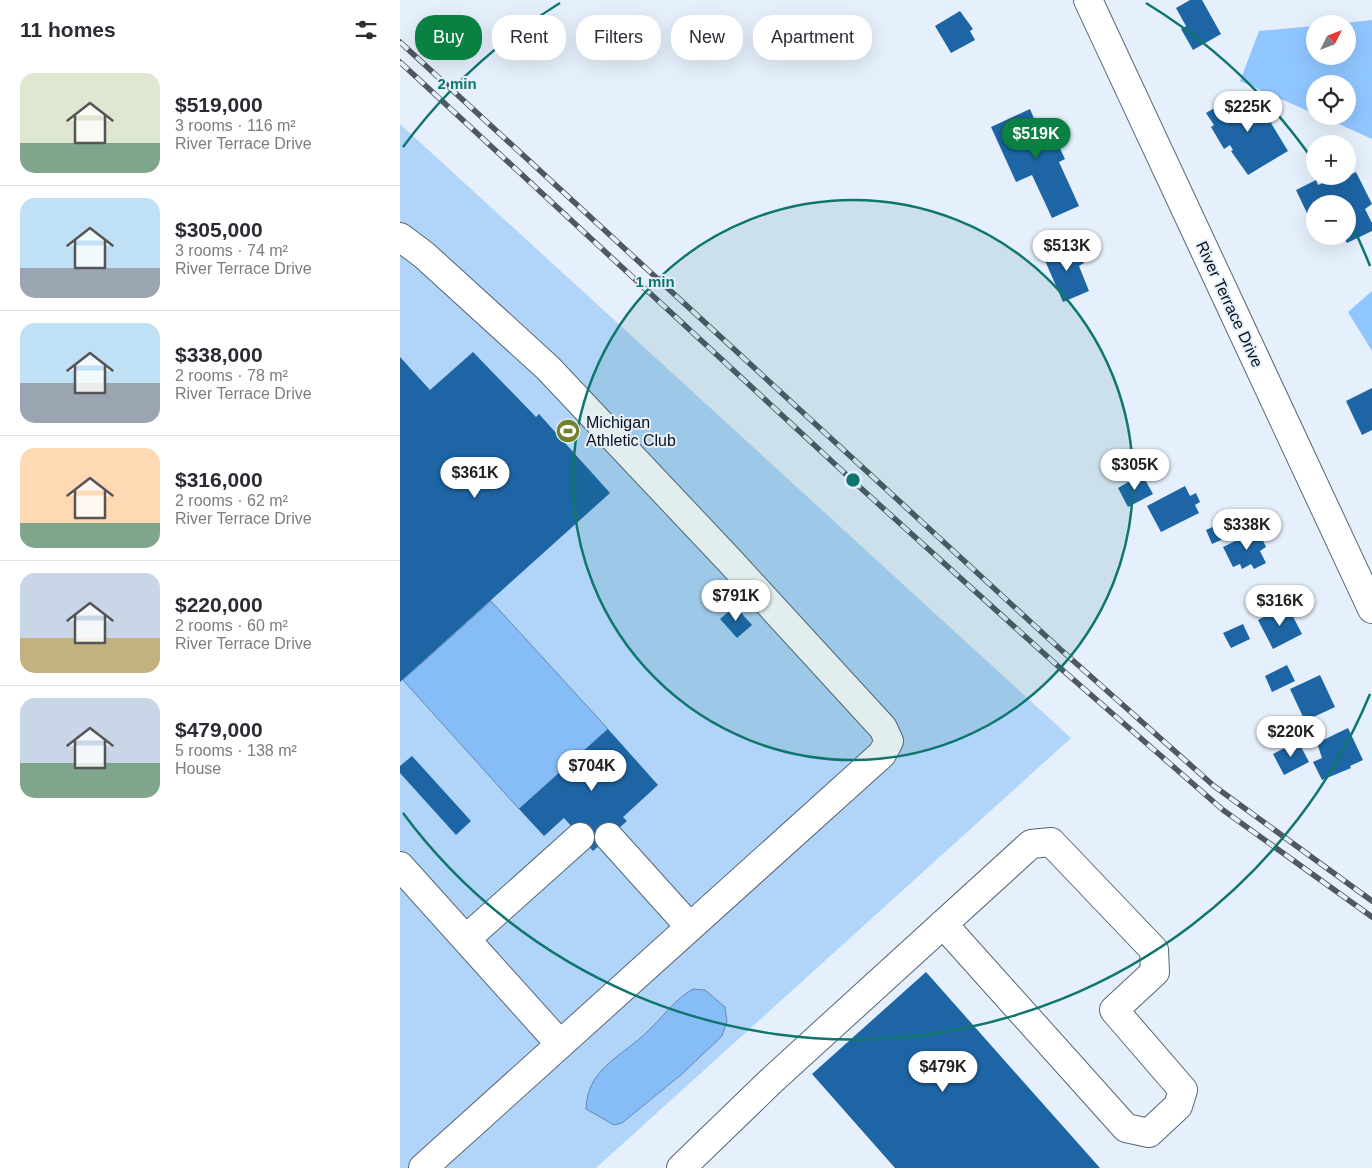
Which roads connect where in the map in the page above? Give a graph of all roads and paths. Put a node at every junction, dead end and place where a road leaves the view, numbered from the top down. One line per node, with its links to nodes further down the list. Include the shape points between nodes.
1 (1088, 0): 3 (street, River Terrace Drive)
2 (400, 237): 8 (street, via 548,368 737,568 887,734 889,741 882,754)
3 (1372, 609)
4 (580, 836): 9 (street)
5 (609, 837): 8 (street)
6 (400, 866): 9 (street)
7 (943, 924): 7 (street, via 1031,844 1051,842 1154,950 1154,972 1114,1010 1183,1090 1178,1106 1149,1134 1126,1128); 12 (street)
8 (690, 927): 10 (street)
9 (466, 939): 10 (street)
10 (560, 1044): 11 (street)
11 (423, 1168)
12 (681, 1168)

